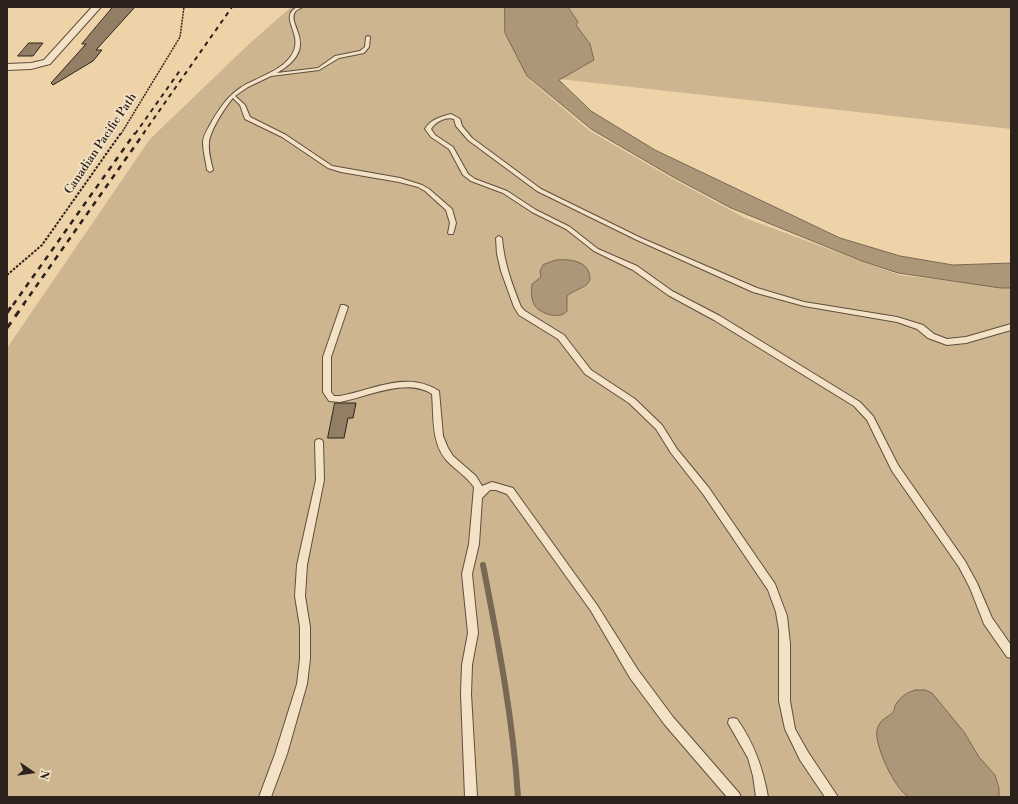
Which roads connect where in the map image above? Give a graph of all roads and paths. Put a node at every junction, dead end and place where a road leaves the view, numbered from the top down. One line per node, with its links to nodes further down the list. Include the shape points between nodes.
1 (98, 7): 5 (street, via 47,62)
2 (184, 7): 11 (path, Canadian Pacific Path, via 180,37 120,135 42,245)
3 (300, 7): 6 (lane, via 291,17 299,46 292,58 281,68)
4 (368, 37): 6 (lane, via 365,50 337,57 323,68)
5 (7, 67)
6 (263, 78): 7 (lane)
7 (232, 96): 8 (lane, via 223,105 207,138); 9 (lane, via 242,103 247,118 294,142 330,167 413,184 427,190 449,209 453,224)
8 (210, 170)
9 (451, 233)
10 (500, 238): 22 (lane, via 504,272 522,313 560,337 588,372 632,401 651,418 706,491 772,587 782,617 784,688 790,729 803,756)
11 (7, 275)
12 (344, 307): 15 (lane, via 327,357 329,397 346,398 360,393 414,384 432,388 437,398 438,425 444,449 473,479 478,488)
13 (1011, 327): 16 (lane, via 966,340 947,342 932,336 920,327 898,320 804,304 755,290 639,239 539,190 470,139 456,118 451,116 440,119 428,129 433,136 451,148 466,175 473,180 505,192 564,226 596,250 635,268 670,293 717,318 857,404 870,418 895,468 962,564 988,620)
14 (319, 442): 18 (lane, via 320,480 302,565 300,596 305,627 305,659 302,684)
15 (478, 496): 19 (lane, via 474,544 467,574 472,627 466,694); 20 (lane, via 483,488 489,486 498,486 510,491 590,602 634,674 669,722)
16 (1011, 653)
17 (733, 723): 21 (lane, via 752,752)
18 (266, 797)
19 (471, 797)
20 (735, 797)
21 (762, 797)
22 (832, 797)

